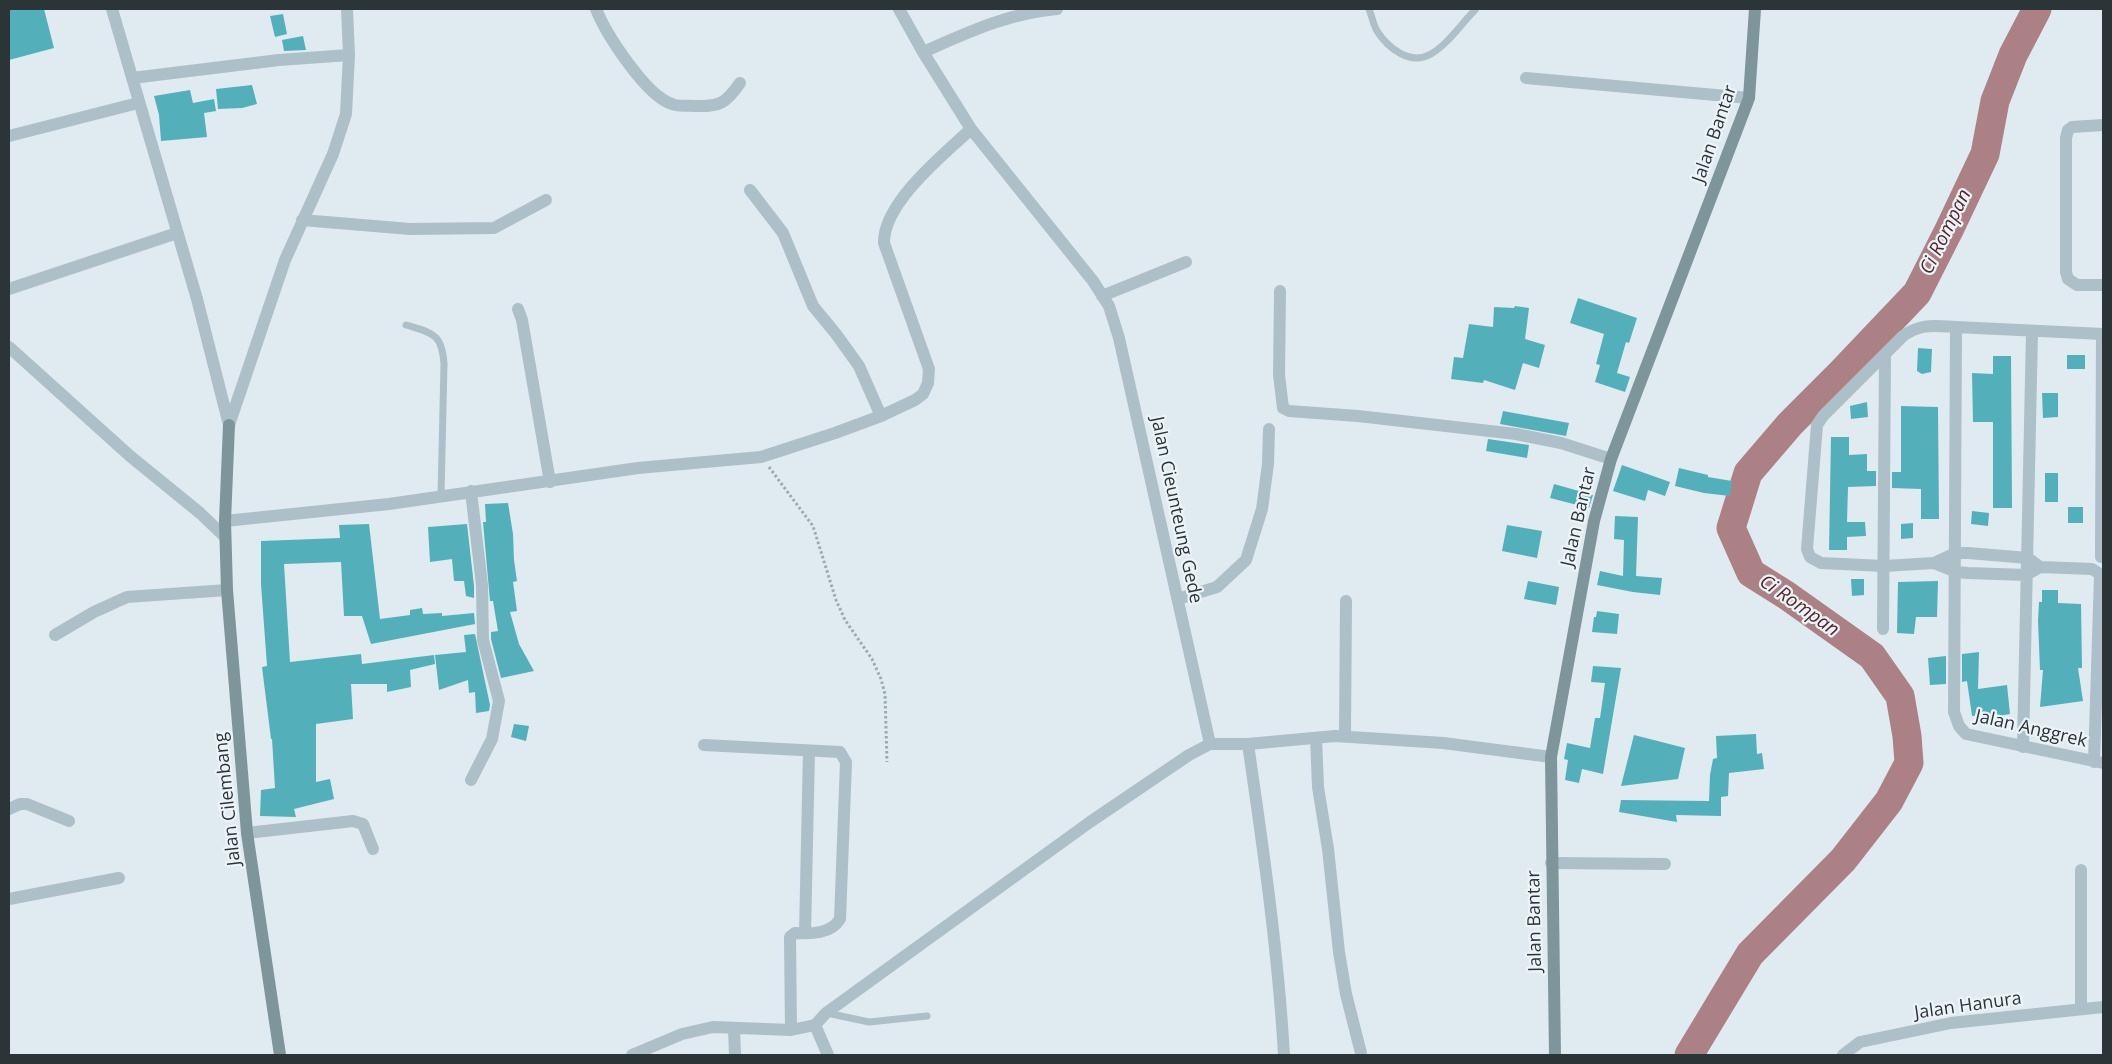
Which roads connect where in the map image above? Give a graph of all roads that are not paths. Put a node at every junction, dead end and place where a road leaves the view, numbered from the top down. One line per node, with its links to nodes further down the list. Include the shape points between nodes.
1 (112, 9): 11 (street)
2 (347, 9): 10 (street)
3 (596, 9): 13 (street, via 603,26 628,62 648,87 672,104 709,106 728,100)
4 (899, 9): 9 (street, Jalan Cieunteung Gede)
5 (1057, 9): 9 (street, via 998,20)
6 (1369, 9): 8 (lane, via 1376,30 1390,46 1400,55 1414,58 1430,55)
7 (1755, 9): 14 (street, Jalan Bantar)
8 (1475, 10)
9 (923, 52): 17 (street, Jalan Cieunteung Gede)
10 (349, 55): 11 (street); 21 (street, via 346,114 333,154)
11 (132, 78): 15 (street)
12 (1526, 78): 14 (street)
13 (740, 83)
14 (1749, 98): 38 (street, Jalan Bantar)
15 (138, 103): 18 (street); 22 (street)
16 (2103, 125): 24 (street, via 2072,127 2066,138 2066,272 2068,279 2077,285)
17 (971, 128): 27 (street, Jalan Cieunteung Gede); 35 (street, via 907,191 884,233 884,243 929,369 923,394)
18 (9, 136)
19 (750, 190): 35 (street, via 783,233 812,306 859,366)
20 (546, 200): 21 (street, via 494,228 410,229)
21 (302, 220): 36 (street, via 285,260)
22 (177, 233): 25 (street); 36 (street)
23 (1186, 262): 27 (street)
24 (2103, 285)
25 (9, 289)
26 (1280, 292): 38 (street, via 1279,375 1283,408 1516,434 1561,442)
27 (1102, 296): 54 (street, Jalan Cieunteung Gede, via 1119,338)
28 (518, 309): 39 (street)
29 (406, 325): 41 (lane, via 432,334 439,339 443,349)
30 (1956, 327): 31 (street); 34 (street, via 1914,328); 44 (street)
31 (2032, 332): 32 (street); 46 (street)
32 (2103, 334): 45 (street)
33 (9, 348): 43 (street)
34 (1884, 356): 48 (street); 48 (street, via 1817,425 1807,549 1816,562)
35 (882, 416): 39 (street, via 761,457 638,468)
36 (229, 425): 42 (street, Jalan Cilembang)
37 (1269, 429): 54 (street, via 1262,509 1246,560 1217,587)
38 (1611, 459): 65 (street, Jalan Bantar, via 1594,521)
39 (550, 482): 40 (street)
40 (471, 491): 41 (street); 67 (street, via 482,584 483,640 499,701 492,739)
41 (441, 495): 42 (street, via 389,504)
42 (225, 521): 43 (street, Jalan Cilembang)
43 (225, 537): 53 (street, Jalan Cilembang)
44 (1956, 553): 46 (street); 47 (street); 50 (street)
45 (2102, 557): 51 (street)
46 (2028, 558): 49 (street); 52 (street)
47 (1934, 563): 48 (street); 50 (street)
48 (1884, 566): 56 (street)
49 (2040, 567): 51 (street); 52 (street)
50 (1956, 572): 52 (street); 63 (street, Jalan Anggrek, via 1956,720 1966,734)
51 (2098, 574): 66 (street)
52 (2026, 575): 63 (street)
53 (227, 590): 57 (street, via 127,597); 70 (street, Jalan Cilembang)
54 (1178, 598): 61 (street, Jalan Cieunteung Gede)
55 (1346, 601): 58 (street)
56 (1883, 629)
57 (55, 635)
58 (1345, 736): 59 (street); 65 (street, via 1443,742)
59 (1316, 738): 62 (street); 85 (street, via 1318,787 1339,952)
60 (704, 744): 64 (street)
61 (1210, 744): 62 (street); 80 (street, via 1090,822)
62 (1248, 744): 90 (street, via 1280,980)
63 (2023, 747): 66 (street, Jalan Anggrek)
64 (809, 751): 77 (street); 77 (street, via 840,752 846,762 840,919 830,930)
65 (1552, 757): 72 (street, Jalan Bantar)
66 (2099, 763)
67 (471, 780)
68 (14, 807): 69 (street, via 27,804)
69 (69, 821)
70 (247, 833): 71 (street, via 353,821 363,824); 86 (street, Jalan Cilembang)
71 (373, 849)
72 (1551, 863): 73 (street); 91 (street, Jalan Bantar)
73 (1665, 864)
74 (2082, 870): 79 (street)
75 (119, 878): 76 (street)
76 (9, 899)
77 (805, 933): 84 (street, via 795,933 790,937)
78 (2103, 1007): 79 (street, Jalan Hanura)
79 (2081, 1009): 92 (street, Jalan Hanura, via 1951,1023 1860,1042)
80 (826, 1013): 81 (lane, via 869,1022); 82 (street)
81 (926, 1016)
82 (816, 1025): 84 (street); 89 (street)
83 (734, 1028): 84 (street); 87 (street, via 713,1027 682,1034); 88 (street)
84 (791, 1030)
85 (1361, 1053)
86 (280, 1055)
87 (632, 1055)
88 (735, 1055)
89 (828, 1055)
90 (1284, 1055)
91 (1555, 1055)
92 (1843, 1055)

